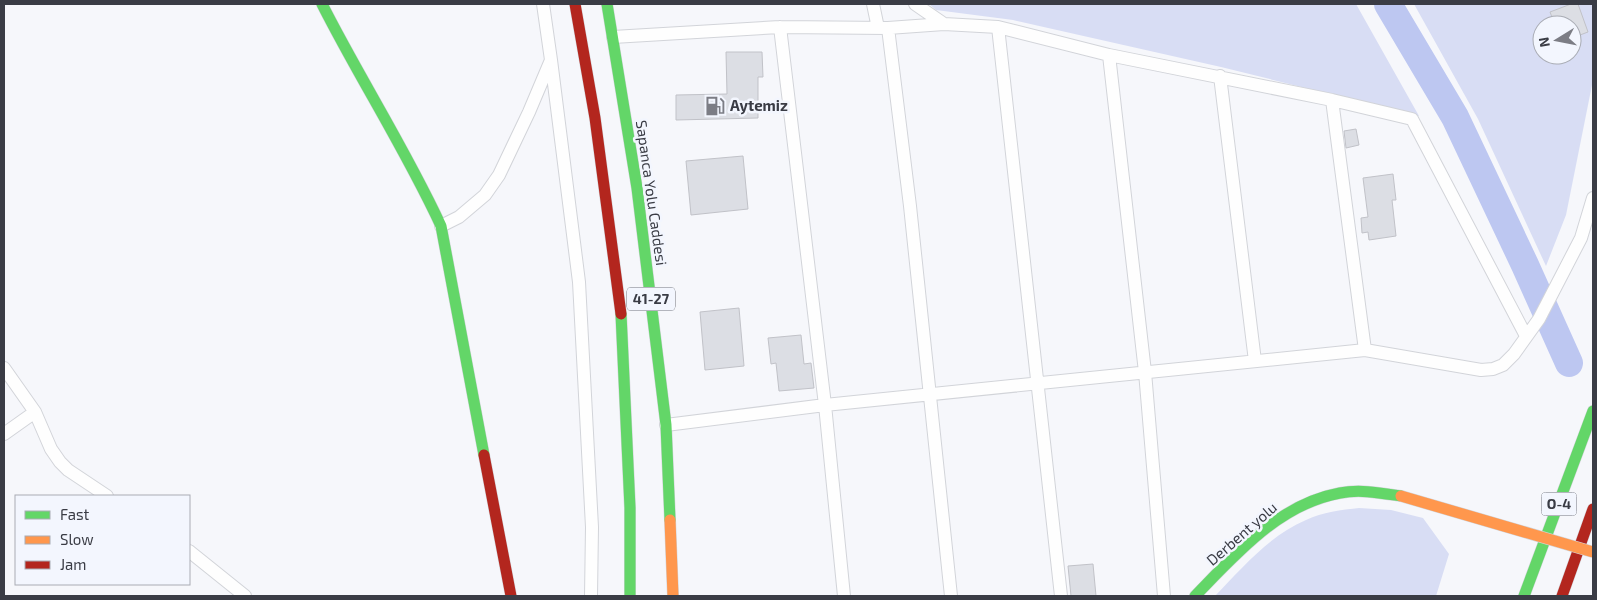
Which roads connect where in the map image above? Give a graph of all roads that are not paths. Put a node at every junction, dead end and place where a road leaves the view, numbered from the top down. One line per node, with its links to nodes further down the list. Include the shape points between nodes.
1 (322, 4): 17 (main road)
2 (543, 4): 13 (street)
3 (575, 4): 37 (main road, via 595,118 622,319 631,525)
4 (607, 4): 11 (main road, Sapanca Yolu Caddesi / 41-27)
5 (874, 4): 10 (street)
6 (915, 4): 7 (street)
7 (944, 24): 9 (street); 10 (street)
8 (780, 27): 10 (street); 11 (street); 25 (street)
9 (998, 27): 12 (street); 23 (street)
10 (883, 28): 24 (street, via 910,206)
11 (613, 37): 28 (main road, Sapanca Yolu Caddesi / 41-27, via 637,188)
12 (1109, 55): 14 (street); 22 (street)
13 (550, 60): 17 (street, via 499,175 471,208); 36 (street, via 580,282 592,527)
14 (1220, 76): 15 (street); 20 (street)
15 (1332, 100): 18 (street, via 1412,119); 19 (street)
16 (1593, 198): 18 (street, via 1581,238 1540,319)
17 (440, 226): 35 (main road)
18 (1526, 336): 19 (street, via 1503,365 1493,369 1481,370)
19 (1365, 350): 20 (street)
20 (1255, 361): 22 (street)
21 (4, 368): 27 (street)
22 (1145, 372): 23 (street); 42 (street)
23 (1038, 384): 24 (street); 41 (street)
24 (930, 395): 25 (street); 40 (street)
25 (825, 405): 28 (street); 39 (street)
26 (1593, 411): 44 (main road, O-4)
27 (35, 412): 29 (street); 30 (street, via 60,462)
28 (666, 425): 38 (main road, Sapanca Yolu Caddesi / 41-27)
29 (4, 434)
30 (106, 495)
31 (1593, 509): 45 (main road, O-4)
32 (190, 552): 34 (street)
33 (1593, 552): 43 (main road, Derbent yolu, bridge, via 1401,496 1340,493 1298,507 1274,523)
34 (245, 596)
35 (511, 596)
36 (591, 596)
37 (630, 596)
38 (673, 596)
39 (844, 596)
40 (951, 596)
41 (1061, 596)
42 (1164, 596)
43 (1195, 596)
44 (1524, 596)
45 (1562, 596)

